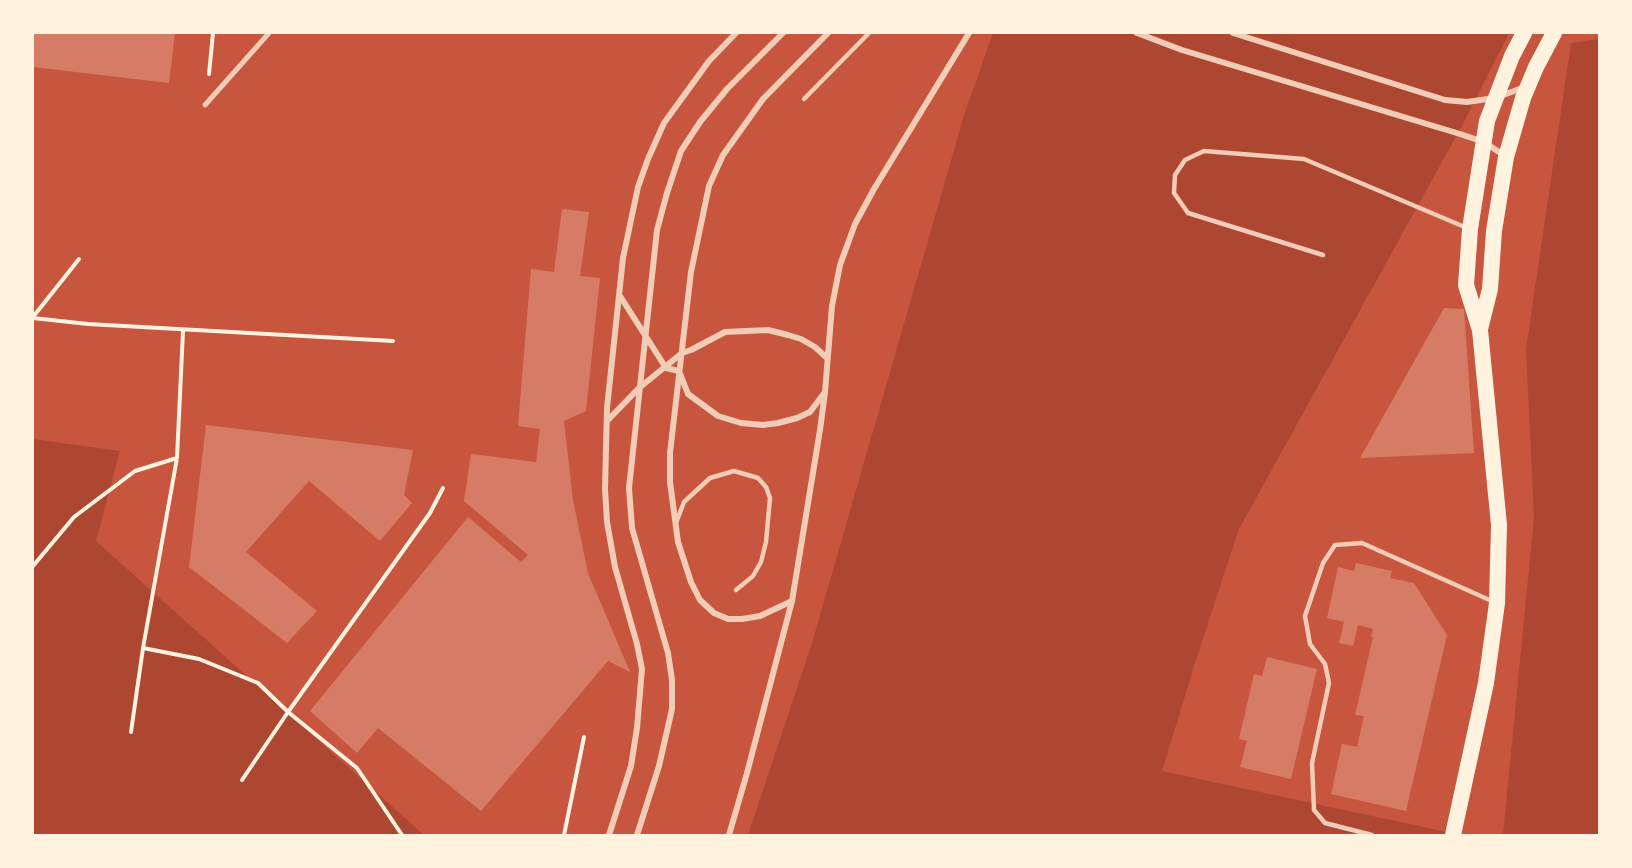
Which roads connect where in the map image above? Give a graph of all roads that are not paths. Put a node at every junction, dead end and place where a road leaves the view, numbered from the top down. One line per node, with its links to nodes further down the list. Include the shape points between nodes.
1 (268, 33): 14 (street)
2 (736, 33): 19 (street, via 683,95 664,123 648,159 630,223)
3 (783, 33): 21 (street, via 727,89 681,151 657,230)
4 (828, 33): 22 (street, via 763,99 723,155 709,186 691,272)
5 (869, 33): 13 (lane)
6 (969, 33): 23 (street, via 855,224 834,286)
7 (1137, 33): 15 (street)
8 (1233, 33): 12 (street, via 1445,100)
9 (1524, 33): 12 (highway)
10 (1554, 33): 11 (highway)
11 (1528, 86): 12 (street); 16 (highway)
12 (1495, 98): 15 (highway)
13 (804, 99)
14 (205, 105)
15 (1484, 142): 16 (street); 17 (highway)
16 (1506, 157): 20 (highway, via 1494,231 1490,289)
17 (1470, 229): 18 (lane, via 1304,159 1204,151 1185,160 1175,175 1174,193 1188,213); 20 (highway, via 1466,285)
18 (1323, 255)
19 (620, 296): 21 (street); 28 (street)
20 (1480, 330): 32 (highway, via 1499,525)
21 (645, 335): 24 (street); 26 (street)
22 (682, 353): 23 (street, via 725,332 768,330 801,339); 24 (street); 25 (street)
23 (827, 358): 27 (street)
24 (666, 368): 25 (street); 26 (street)
25 (680, 371): 27 (street, via 688,394 718,416 741,423 763,425 797,418 810,412); 29 (street, via 670,453)
26 (639, 388): 28 (street); 34 (street, via 629,488 632,528 668,653 672,709 660,766)
27 (825, 392): 31 (street)
28 (607, 421): 33 (street, via 607,522 642,669 631,766)
29 (675, 526): 30 (lane, via 684,502 710,478 734,471 759,478 770,498 766,542 753,576); 31 (street, via 691,582 700,600 714,613 742,619 760,616)
30 (736, 590)
31 (792, 601): 35 (street)
32 (1497, 603): 36 (lane, via 1362,543 1335,545 1323,563 1305,616 1310,644 1325,664 1329,683 1312,763 1314,810 1325,823); 37 (highway, via 1486,683)
33 (609, 835)
34 (637, 835)
35 (729, 835)
36 (1372, 835)
37 (1453, 835)

